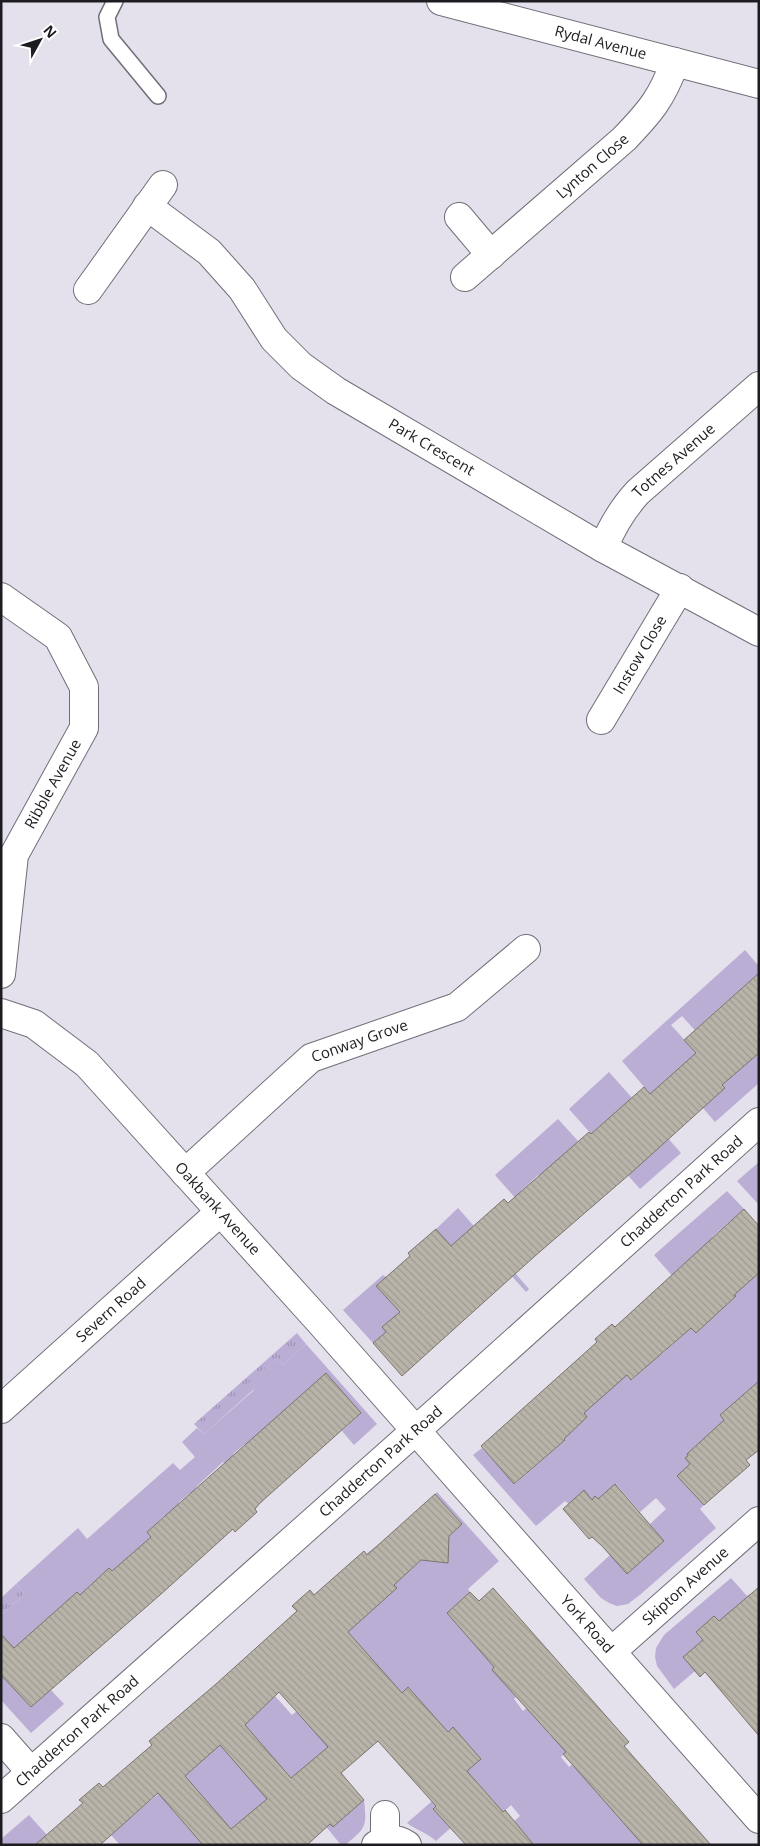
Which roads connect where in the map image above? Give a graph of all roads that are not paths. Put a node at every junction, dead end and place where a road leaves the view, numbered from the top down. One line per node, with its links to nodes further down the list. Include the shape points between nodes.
1 (115, 1): 5 (lane, via 107,17 111,39)
2 (442, 1): 3 (street, Rydal Avenue)
3 (675, 62): 4 (street, Rydal Avenue); 7 (street, Lynton Close, via 660,97 624,139)
4 (759, 84)
5 (158, 96)
6 (459, 217): 7 (street)
7 (491, 255): 8 (street, Lynton Close)
8 (465, 277)
9 (88, 290): 11 (street, Park Crescent, via 155,196 242,289 274,339 301,366 336,391)
10 (759, 386): 11 (street, Totnes Avenue, via 638,492 623,508)
11 (602, 548): 12 (street, Park Crescent)
12 (680, 588): 14 (street, Park Crescent); 15 (street, Instow Close)
13 (1, 597): 17 (street, Ribble Avenue, via 58,636 84,687 84,728 14,855)
14 (759, 632)
15 (600, 720)
16 (526, 949): 20 (street, Conway Grove, via 457,1007 311,1058)
17 (1, 974)
18 (1, 1013): 20 (street, Oakbank Avenue, via 34,1024 87,1064)
19 (759, 1122): 23 (street, Chadderton Park Road)
20 (185, 1173): 21 (street, Oakbank Avenue)
21 (220, 1212): 22 (street, Severn Road); 23 (street, Oakbank Avenue)
22 (1, 1410)
23 (415, 1431): 25 (street, York Road); 27 (street, Chadderton Park Road)
24 (759, 1521): 25 (street, Skipton Avenue)
25 (612, 1651): 29 (street, York Road)
26 (1, 1738): 27 (street)
27 (31, 1772): 28 (street, Chadderton Park Road)
28 (1, 1799)
29 (759, 1819)

